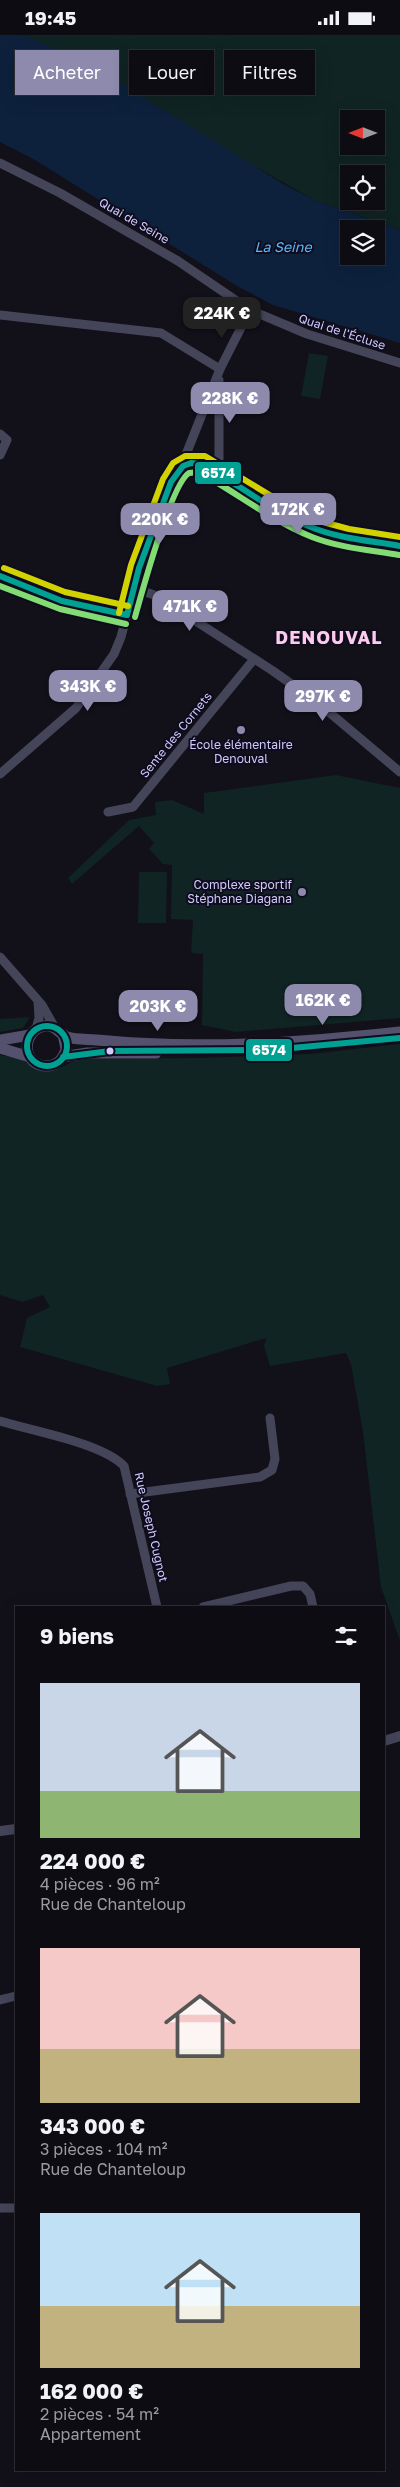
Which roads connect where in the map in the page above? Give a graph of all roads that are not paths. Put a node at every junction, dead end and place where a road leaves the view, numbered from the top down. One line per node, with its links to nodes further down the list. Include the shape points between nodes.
1 (0, 163): 2 (street, Quai de Seine, via 60,193 178,261)
2 (250, 310): 4 (street, Quai de l'Écluse, via 307,334); 5 (street)
3 (0, 315): 5 (street, via 161,333)
4 (400, 363)
5 (218, 373): 7 (street); 11 (street)
6 (0, 434): 8 (street, via 8,440)
7 (187, 448): 9 (street); 10 (street)
8 (0, 455)
9 (191, 463): 10 (street); 11 (street)
10 (181, 467): 14 (street, via 171,482)
11 (217, 471): 12 (street, via 281,512 318,530)
12 (400, 546)
13 (0, 576): 15 (street, via 72,605)
14 (134, 588): 15 (street); 16 (street, via 156,596)
15 (127, 615): 18 (street, via 114,654 86,696 56,728)
16 (254, 659): 17 (street, via 317,702); 19 (street, Sente des Cornets, via 133,807)
17 (400, 772)
18 (0, 774)
19 (108, 812)
20 (0, 957): 21 (street)
21 (38, 1001): 22 (street); 23 (street, via 39,1019)
22 (59, 1031): 23 (main road, via 44,1026); 24 (main road, via 78,1039 197,1046); 29 (main road, via 66,1045)
23 (33, 1032): 26 (main road); 28 (main road, via 27,1046)
24 (400, 1032)
25 (400, 1038): 29 (main road, via 280,1049 87,1053)
26 (0, 1039)
27 (0, 1048): 28 (main road)
28 (30, 1057): 29 (main road, via 45,1066 57,1063)
29 (63, 1057)
30 (270, 1418): 32 (street, via 275,1459 272,1470 260,1477)
31 (0, 1421): 32 (street, Rue Joseph Cugnot, via 114,1456 124,1465)
32 (130, 1494): 33 (street, Rue Joseph Cugnot)
33 (157, 1606)
34 (207, 1606): 35 (street, via 291,1586 303,1586 310,1594)
35 (313, 1606)
36 (400, 1736): 37 (street)
37 (385, 1741)
38 (15, 1829): 39 (street)
39 (0, 1831)
40 (15, 1996): 41 (street)
41 (0, 2000)
42 (0, 2208): 43 (street)
43 (15, 2208)

